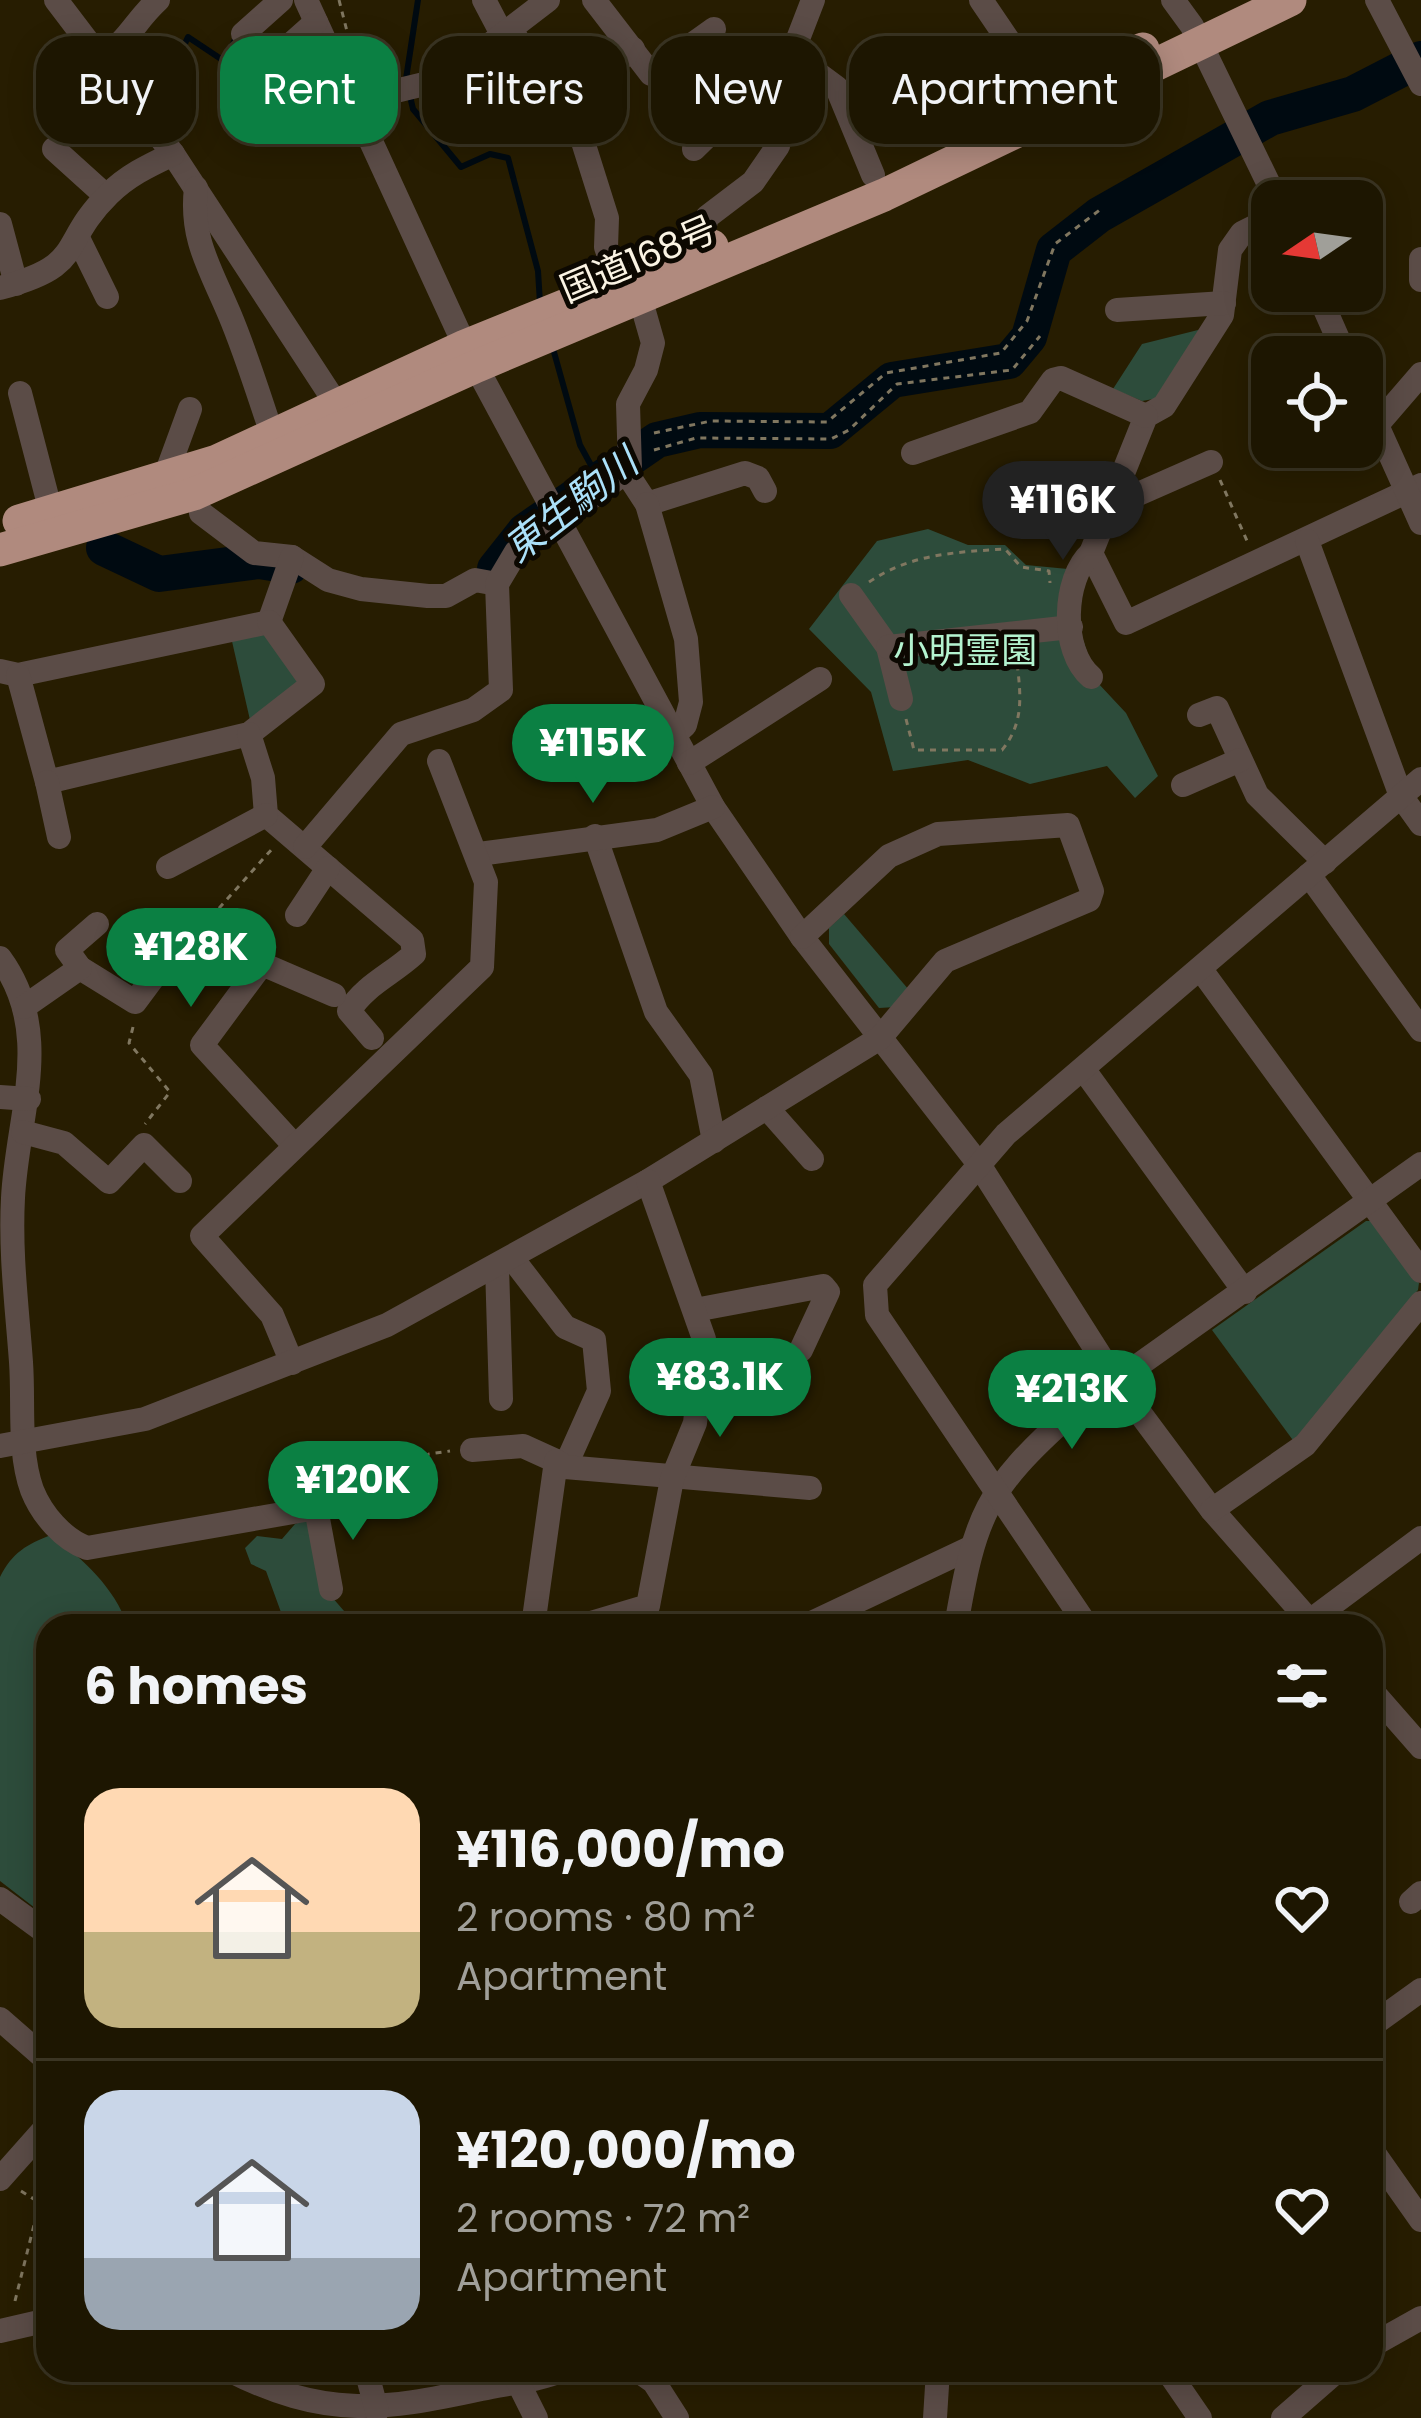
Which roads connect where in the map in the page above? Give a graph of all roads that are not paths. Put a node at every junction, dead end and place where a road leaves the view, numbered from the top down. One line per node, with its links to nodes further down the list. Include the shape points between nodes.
1 (56, 0): 17 (street)
2 (158, 0): 18 (street)
3 (281, 0): 15 (street)
4 (484, 0): 16 (street)
5 (548, 0): 16 (street)
6 (594, 0): 23 (street)
7 (813, 0): 20 (street)
8 (981, 0): 21 (street)
9 (1241, 0): 13 (highway, 国道168号)
10 (1290, 0): 13 (highway, 国道168号)
11 (1377, 0): 26 (street)
12 (311, 11): 19 (street)
13 (1188, 24): 22 (highway, 国道168号); 38 (street); 48 (highway, 国道168号, via 901,187)
14 (714, 28): 23 (street, via 651,74)
15 (243, 34)
16 (508, 35): 27 (street, via 445,79)
17 (84, 36)
18 (130, 36)
19 (288, 36)
20 (799, 36)
21 (1005, 36)
22 (1160, 38)
23 (633, 49): 24 (street)
24 (627, 54)
25 (825, 79): 37 (street, via 837,88)
26 (1421, 84)
27 (398, 90)
28 (166, 144): 36 (street)
29 (370, 144): 52 (street)
30 (584, 144): 48 (street, via 607,218 606,247)
31 (698, 144): 34 (street)
32 (777, 144): 44 (street, via 753,182 707,217)
33 (941, 144): 37 (highway, 国道168号)
34 (694, 148)
35 (54, 149): 40 (street)
36 (173, 154): 39 (street); 40 (street)
37 (873, 175): 44 (highway, 国道168号)
38 (1266, 180)
39 (196, 188): 55 (street); 59 (street, via 192,220 204,266)
40 (106, 196): 43 (street)
41 (0, 224): 47 (street)
42 (1251, 228): 50 (street, via 1230,250)
43 (78, 238): 47 (street, via 66,262); 49 (street)
44 (698, 252): 48 (highway, 国道168号)
45 (1421, 259): 46 (street)
46 (1421, 280)
47 (8, 286)
48 (630, 293): 52 (highway, 国道168号); 62 (street, via 653,343 628,404)
49 (107, 297)
50 (1224, 303): 51 (street); 57 (street, via 1164,406)
51 (1118, 310)
52 (471, 356): 55 (highway, 国道168号); 71 (street); 75 (highway, 国道168号, via 194,494)
53 (1421, 374): 58 (street)
54 (20, 393): 69 (street)
55 (338, 405): 59 (highway, 国道168号)
56 (190, 409): 64 (street)
57 (1146, 416): 61 (street, via 1061,378 1030,412); 68 (street)
58 (1383, 417)
59 (273, 437): 64 (highway, 国道168号)
60 (1383, 437): 65 (street)
61 (913, 453)
62 (630, 456): 67 (street); 71 (street)
63 (1211, 462): 68 (street)
64 (164, 480): 69 (highway, 国道168号)
65 (1414, 489): 72 (street); 74 (street)
66 (765, 490): 67 (street, via 745,473)
67 (646, 504): 89 (street, via 691,670 685,725)
68 (1111, 506): 76 (street)
69 (51, 512): 73 (highway, 国道168号)
70 (201, 513): 77 (street, via 254,553)
71 (559, 519): 78 (street, via 516,552); 89 (street)
72 (1421, 523)
73 (0, 526)
74 (1307, 542): 76 (street, via 1129,624); 95 (street)
75 (0, 550)
76 (1091, 553): 81 (street, via 1071,579)
77 (292, 557): 78 (street, via 328,580 394,594 446,596 475,580); 80 (street)
78 (497, 584): 101 (street, via 500,690 487,704 401,734)
79 (851, 595): 82 (street)
80 (269, 622): 83 (street); 88 (street, via 313,684)
81 (1071, 627): 82 (street); 84 (street)
82 (888, 646): 86 (street)
83 (9, 672): 93 (street)
84 (1091, 677)
85 (820, 679): 92 (street)
86 (901, 699)
87 (1208, 711): 91 (street)
88 (249, 734): 93 (street); 97 (street)
89 (674, 735): 92 (street)
90 (440, 760): 102 (street)
91 (1240, 760): 94 (street); 105 (street, via 1257,795)
92 (689, 763): 96 (street)
93 (47, 782): 100 (street)
94 (1183, 785)
95 (1411, 787): 98 (street); 105 (street)
96 (713, 807): 99 (street, via 657,830); 108 (street)
97 (266, 815): 101 (street); 103 (street)
98 (1421, 824)
99 (595, 836): 102 (street); 123 (street, via 656,1012 701,1075)
100 (58, 837)
101 (300, 843): 104 (street)
102 (479, 854): 124 (street, via 486,881 482,967)
103 (168, 867)
104 (328, 868): 106 (street); 116 (street, via 412,940 414,954 363,989 349,1011)
105 (1317, 868): 112 (street); 115 (street)
106 (297, 916)
107 (97, 924): 111 (street, via 67,950)
108 (802, 937): 117 (street); 117 (street, via 890,856 938,833 1069,825 1089,900 945,961)
109 (0, 958): 114 (street)
110 (166, 966): 111 (street, via 140,1006)
111 (80, 968): 114 (street)
112 (1202, 970): 118 (street); 130 (street)
113 (334, 995): 124 (street, via 262,964 202,1045)
114 (24, 1007): 120 (street)
115 (1421, 1030)
116 (372, 1038)
117 (880, 1038): 121 (street); 126 (street)
118 (1084, 1070): 126 (street); 133 (street)
119 (0, 1097): 120 (street)
120 (28, 1099): 122 (street)
121 (767, 1108): 123 (street); 125 (street)
122 (23, 1132): 129 (street, via 64,1143 109,1182 144,1135); 140 (street, via 13,1198)
123 (714, 1141): 128 (street)
124 (293, 1144): 137 (street, via 202,1236 272,1315)
125 (812, 1159)
126 (978, 1163): 138 (street); 144 (street, via 875,1285 877,1315)
127 (1421, 1165): 130 (street)
128 (648, 1180): 131 (street); 135 (street)
129 (180, 1181)
130 (1370, 1201): 132 (street); 133 (street)
131 (504, 1262): 137 (street, via 387,1325); 139 (street); 142 (street, via 565,1327 594,1340 599,1391)
132 (1421, 1271)
133 (1245, 1292): 138 (street)
134 (1421, 1303): 146 (street, via 1305,1445)
135 (695, 1310): 136 (street, via 823,1286 829,1292); 143 (street, via 704,1340 695,1423)
136 (801, 1350)
137 (292, 1363): 140 (street, via 145,1418)
138 (1116, 1382): 144 (street); 146 (street)
139 (501, 1399)
140 (12, 1444): 149 (street, via 34,1496 67,1538 87,1548 316,1508)
141 (472, 1450): 142 (street, via 523,1446)
142 (560, 1464): 143 (street); 150 (street)
143 (672, 1478): 145 (street); 151 (street)
144 (996, 1487): 148 (street); 154 (street)
145 (810, 1488)
146 (1212, 1510): 155 (street)
147 (1421, 1538): 156 (street)
148 (970, 1549): 152 (street); 153 (street)
149 (331, 1589)
150 (535, 1614)
151 (651, 1614)
152 (831, 1614)
153 (958, 1614)
154 (1079, 1614)
155 (1300, 1614)
156 (1322, 1614)
157 (1383, 1704): 158 (street)
158 (1421, 1747)
159 (0, 1899): 160 (street)
160 (36, 1925)
161 (1421, 1990): 162 (street)
162 (1383, 2017)
163 (0, 2019): 164 (street)
164 (36, 2050)
165 (36, 2141): 167 (street)
166 (1383, 2166): 168 (street)
167 (3, 2179)
168 (1421, 2220)
169 (1421, 2318): 172 (street)
170 (36, 2323): 171 (street)
171 (0, 2331)
172 (1383, 2339)
173 (256, 2382): 181 (street, via 300,2401)
174 (369, 2382): 181 (street)
175 (480, 2382): 182 (street)
176 (518, 2382): 183 (street)
177 (654, 2382): 184 (street)
178 (937, 2382): 185 (street)
179 (1175, 2382): 186 (street)
180 (1323, 2382): 187 (street)
181 (377, 2411): 182 (street)
182 (417, 2411)
183 (536, 2418)
184 (677, 2418)
185 (935, 2418)
186 (1200, 2418)
187 (1282, 2418)

